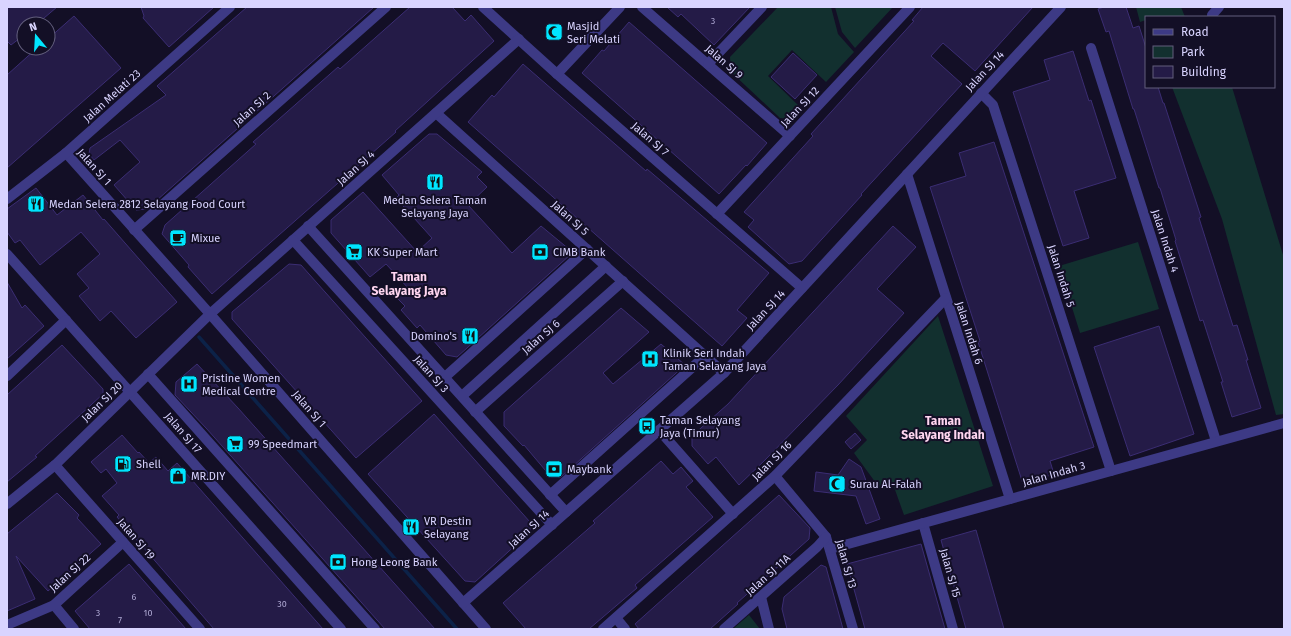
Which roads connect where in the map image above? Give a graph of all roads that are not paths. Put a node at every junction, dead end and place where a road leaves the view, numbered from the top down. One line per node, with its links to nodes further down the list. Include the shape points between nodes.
1 (230, 7): 16 (street, Jalan Melati 23)
2 (386, 7): 21 (street, Jalan SJ 2)
3 (484, 7): 9 (street, Jalan SJ 7)
4 (620, 7): 12 (street)
5 (642, 7): 11 (street, Jalan SJ 9)
6 (762, 7): 11 (street)
7 (910, 7): 15 (street, Jalan SJ 12)
8 (1060, 7): 13 (street, Jalan SJ 14)
9 (519, 39): 12 (street, Jalan SJ 7); 14 (street, Jalan SJ 4)
10 (1091, 48): 41 (street, Jalan Indah 4)
11 (708, 64): 15 (street, Jalan SJ 9)
12 (557, 74): 19 (street, Jalan SJ 7)
13 (980, 93): 17 (street, Jalan SJ 14); 43 (street, Jalan Indah 5, via 993,104)
14 (436, 113): 20 (street, Jalan SJ 4); 23 (street, Jalan SJ 5)
15 (790, 136): 19 (street, Jalan SJ 12)
16 (66, 152): 18 (street, Jalan Melati 23); 21 (street, Jalan SJ 1)
17 (906, 174): 27 (street, Jalan SJ 14); 28 (street, Jalan Indah 6)
18 (7, 199)
19 (717, 214): 27 (street, Jalan SJ 7)
20 (308, 226): 22 (street, Jalan SJ 4); 35 (street, Jalan SJ 3)
21 (134, 230): 29 (street, Jalan SJ 1)
22 (293, 240): 29 (street, Jalan SJ 4); 51 (street, Jalan SJ 3)
23 (587, 249): 25 (street, Jalan SJ 5); 35 (street)
24 (7, 255): 30 (street, Jalan SJ 17)
25 (606, 266): 26 (street, Jalan SJ 5); 37 (street)
26 (623, 281): 31 (street, Jalan SJ 5); 38 (street, Jalan SJ 6)
27 (802, 288): 32 (street, Jalan SJ 14)
28 (946, 298): 44 (street, Jalan SJ 16); 46 (street, Jalan Indah 6)
29 (210, 314): 33 (street, Jalan SJ 20); 56 (street, Jalan SJ 1)
30 (66, 320): 34 (street); 36 (street, Jalan SJ 17)
31 (705, 356): 32 (street, Jalan SJ 5); 45 (street)
32 (724, 373): 40 (street, Jalan SJ 14)
33 (148, 374): 36 (street, Jalan SJ 20); 63 (street, Jalan SJ 17)
34 (7, 376)
35 (445, 378): 37 (street, Jalan SJ 3)
36 (130, 392): 42 (street, Jalan SJ 20); 62 (street, Jalan SJ 17)
37 (462, 396): 38 (street, Jalan SJ 3)
38 (475, 412): 45 (street, Jalan SJ 3)
39 (1284, 423): 41 (street, Jalan Indah 3)
40 (659, 430): 48 (street, Jalan SJ 14); 49 (street)
41 (1216, 441): 43 (street, Jalan Indah 3)
42 (55, 465): 47 (street, Jalan SJ 20); 53 (street, Jalan SJ 19)
43 (1111, 471): 46 (street, Jalan Indah 3)
44 (775, 476): 49 (street, Jalan SJ 16); 52 (street, Jalan SJ 13)
45 (550, 495): 48 (street, Jalan SJ 3)
46 (1010, 499): 50 (street, Jalan Indah 3)
47 (7, 504)
48 (566, 512): 51 (street, Jalan SJ 14)
49 (733, 514): 58 (street, Jalan SJ 16)
50 (923, 523): 54 (street, Jalan Indah 3); 70 (street, Jalan SJ 15)
51 (552, 525): 56 (street, Jalan SJ 14)
52 (826, 537): 54 (street, Jalan SJ 13); 55 (street, Jalan SJ 11A)
53 (123, 542): 57 (street, Jalan SJ 22); 61 (street, Jalan SJ 19)
54 (830, 549): 69 (street, Jalan SJ 13)
55 (761, 597): 67 (street, Jalan SJ 11A); 68 (street)
56 (463, 603): 64 (street, Jalan SJ 1)
57 (54, 605): 59 (street, Jalan SJ 22); 60 (street)
58 (616, 618): 65 (street, Jalan SJ 16); 66 (street)
59 (7, 624)
60 (74, 629)
61 (200, 629)
62 (341, 629)
63 (375, 629)
64 (486, 629)
65 (603, 629)
66 (626, 629)
67 (724, 629)
68 (769, 629)
69 (852, 629)
70 (953, 629)

